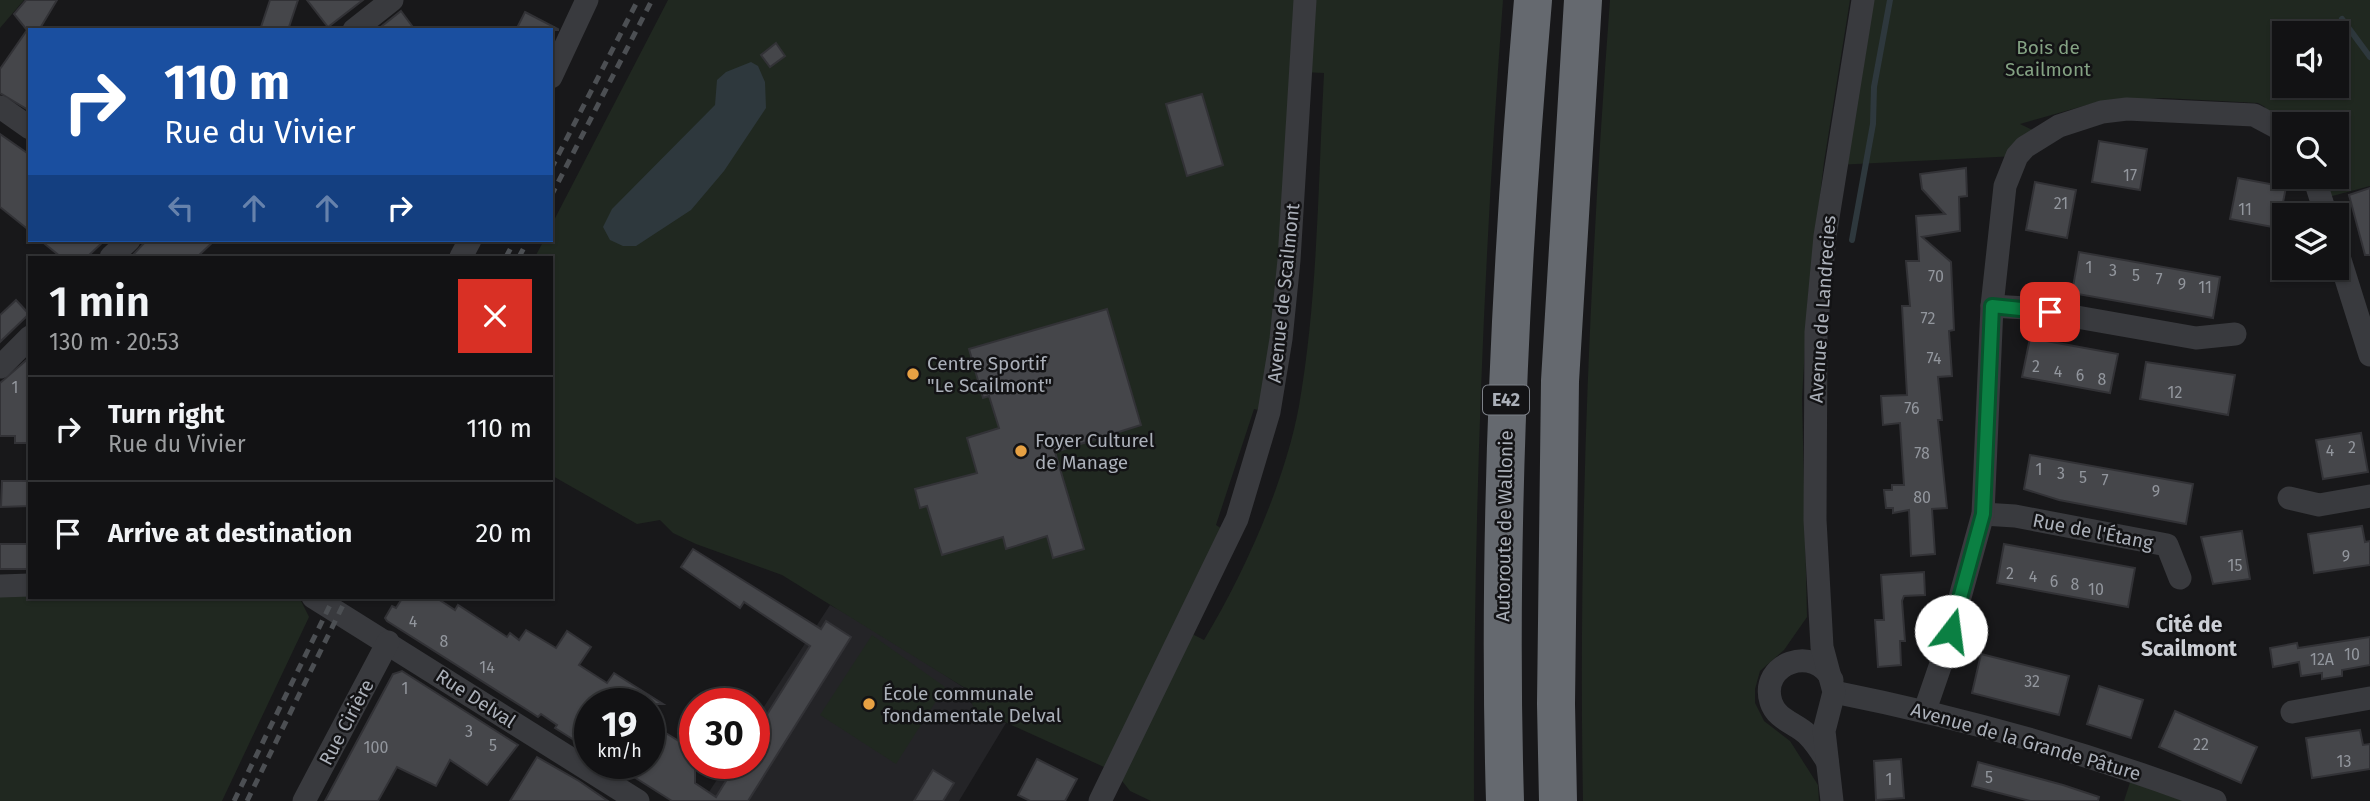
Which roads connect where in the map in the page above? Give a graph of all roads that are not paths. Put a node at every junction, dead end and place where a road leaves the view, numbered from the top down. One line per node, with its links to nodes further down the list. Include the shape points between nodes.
1 (391, 0): 7 (street)
2 (587, 0): 8 (street)
3 (1305, 0): 38 (street, Avenue de Scailmont, via 1289,260 1269,412 1237,519)
4 (1533, 0): 39 (highway, Autoroute de Wallonie / E42, via 1507,376 1502,688)
5 (1583, 0): 40 (highway, via 1560,381)
6 (1863, 0): 27 (street, Avenue de Landrecies, via 1825,236 1816,332 1815,520)
7 (356, 28)
8 (553, 73)
9 (0, 107): 11 (street)
10 (2272, 125): 15 (street, via 2254,115 2127,109 2102,112 2043,135 2017,156 2005,186)
11 (28, 127)
12 (127, 242): 13 (street)
13 (112, 256)
14 (2346, 280): 18 (street)
15 (1992, 306): 16 (street, via 2196,338); 22 (street)
16 (2235, 334)
17 (28, 339): 19 (street)
18 (2370, 355)
19 (0, 367)
20 (2370, 496): 21 (street, via 2319,506)
21 (2289, 498)
22 (1983, 514): 23 (street, Rue de l'Étang, via 2166,545); 32 (street)
23 (2180, 578)
24 (28, 585): 25 (street)
25 (0, 586)
26 (316, 599): 28 (street, Rue Delval)
27 (1820, 620): 29 (street, via 1806,648); 30 (street, Avenue de Landrecies)
28 (388, 642): 36 (street, Rue Cirière); 37 (street, Rue Delval)
29 (1794, 660): 30 (street, via 1814,662 1829,674); 34 (street, via 1776,672 1769,692 1776,712)
30 (1832, 695): 32 (street, Avenue de la Grande Pâture); 34 (street, via 1815,722); 35 (street, via 1824,731)
31 (2370, 698): 33 (street)
32 (1925, 710): 42 (street, Avenue de la Grande Pâture, via 2126,767)
33 (2292, 712)
34 (1793, 723): 35 (street)
35 (1827, 761): 41 (street)
36 (304, 801)
37 (638, 801)
38 (1100, 801)
39 (1505, 801)
40 (1558, 801)
41 (1832, 801)
42 (2215, 801)

